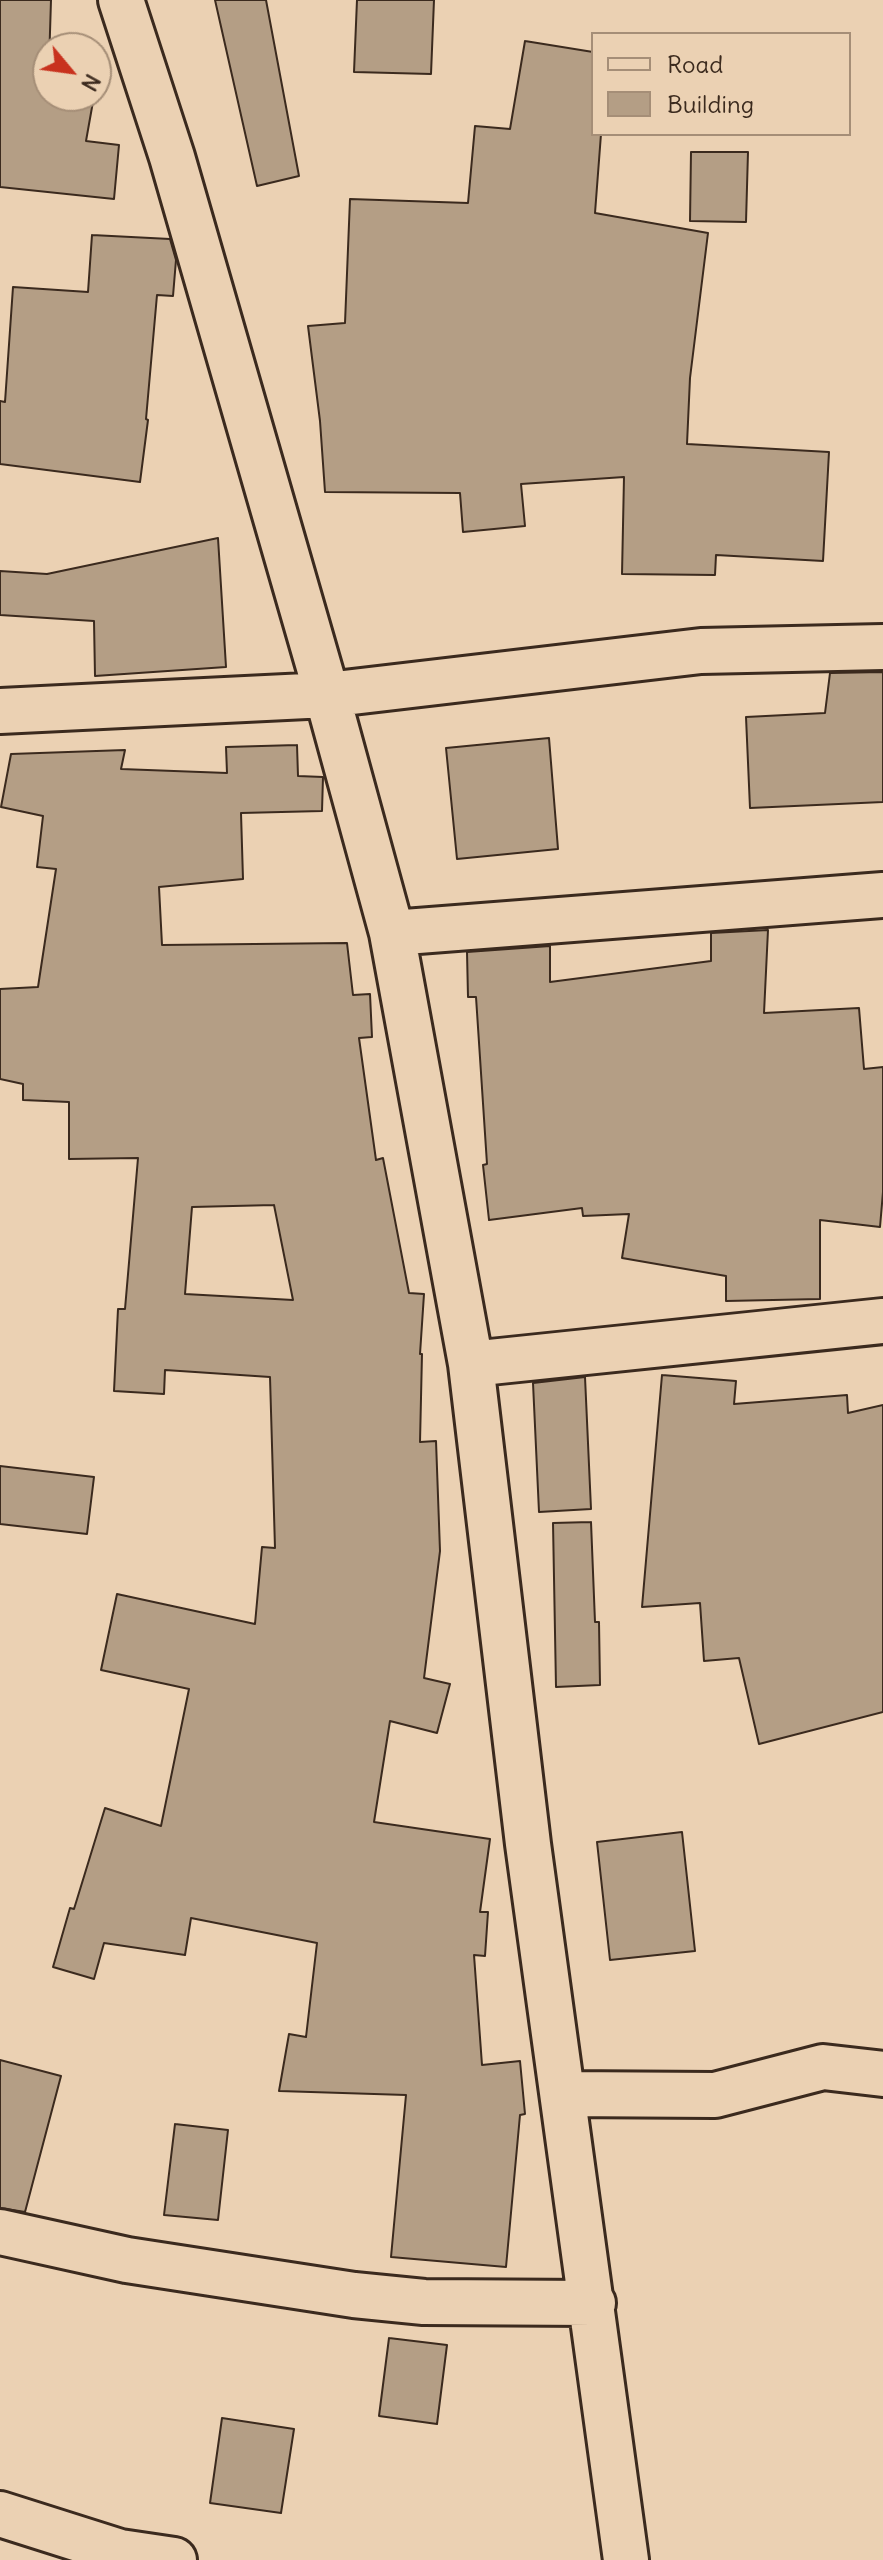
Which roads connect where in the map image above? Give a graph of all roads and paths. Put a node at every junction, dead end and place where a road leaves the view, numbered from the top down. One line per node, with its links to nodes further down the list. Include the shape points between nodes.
1 (121, 0): 3 (street, via 172,157)
2 (883, 647): 3 (street, via 701,651)
3 (327, 695): 4 (street); 6 (street)
4 (0, 711)
5 (883, 895): 6 (street)
6 (392, 933): 8 (street)
7 (883, 1321): 8 (street)
8 (471, 1364): 10 (street)
9 (883, 2074): 10 (street, via 823,2067 715,2095)
10 (563, 2094): 12 (street)
11 (0, 2232): 12 (street, via 127,2260 354,2295 424,2302)
12 (593, 2303): 15 (street)
13 (0, 2514): 14 (street, via 120,2552)
14 (174, 2560)
15 (626, 2560)

